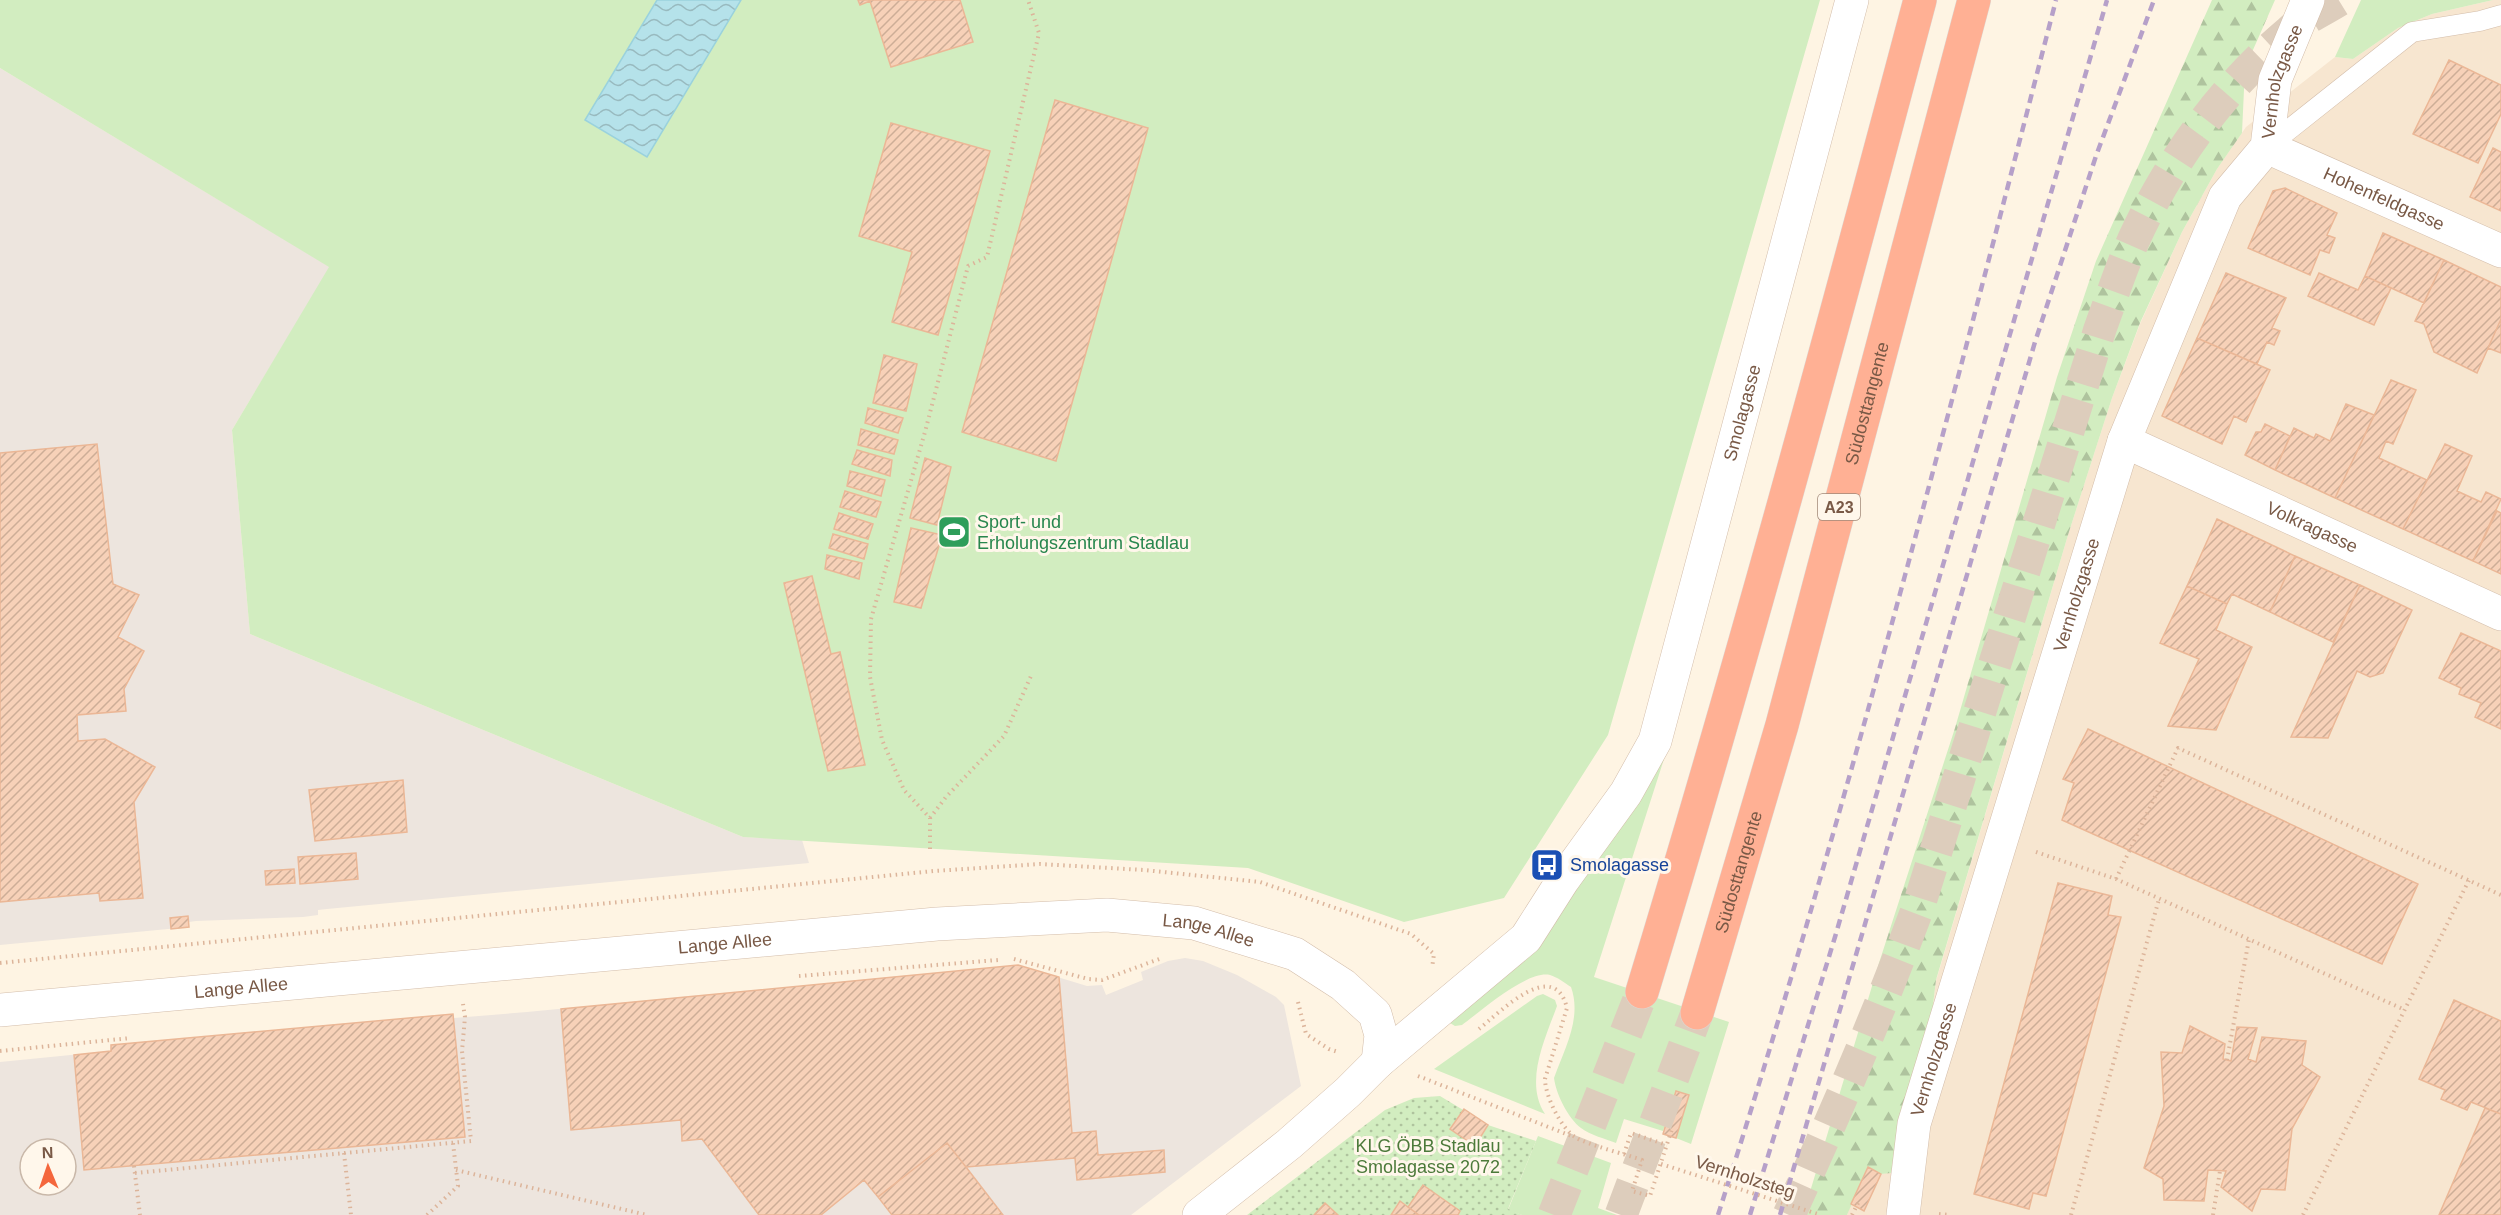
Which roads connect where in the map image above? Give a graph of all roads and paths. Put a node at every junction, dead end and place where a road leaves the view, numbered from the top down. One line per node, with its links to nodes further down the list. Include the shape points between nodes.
1 (1028, 0): 12 (path, via 1039,33 987,257 968,266 871,619 870,677 882,740 904,790)
2 (1852, 0): 35 (street, Smolagasse, via 1655,741 1626,793 1526,938)
3 (1920, 0): 22 (highway, via 1762,585)
4 (1974, 0): 29 (highway, Südosttangente / A23, via 1785,713)
5 (2308, 0): 7 (street, Vernholzgasse, via 2274,80)
6 (2501, 15): 7 (lane, via 2412,32)
7 (2266, 147): 8 (street, Hohenfeldgasse); 9 (street, Vernholzgasse, via 2225,197)
8 (2501, 251)
9 (2124, 441): 10 (street, Volkragasse); 55 (street, Vernholzgasse, via 1914,1124)
10 (2501, 614)
11 (1031, 676): 12 (path, via 1004,736)
12 (930, 818): 13 (path)
13 (930, 849)
14 (2028, 849): 15 (path)
15 (2116, 879): 16 (path, via 2178,748); 18 (path)
16 (2469, 880): 17 (path); 28 (path)
17 (2501, 895)
18 (2159, 899): 19 (path); 56 (path)
19 (2249, 939): 28 (path); 34 (path)
20 (1166, 956): 21 (path, via 1102,980 1017,959)
21 (794, 977)
22 (1642, 992)
23 (1290, 996): 32 (path, via 1300,1003 1306,1034)
24 (463, 1004): 25 (path); 26 (path); 39 (path, via 462,1051 471,1141)
25 (472, 1004)
26 (451, 1006)
27 (0, 1010): 35 (street, Lange Allee, via 937,924 1107,915 1194,923 1295,954 1343,985 1375,1014 1382,1035)
28 (2405, 1010): 58 (path)
29 (1698, 1013)
30 (1472, 1034): 38 (path, via 1526,992 1540,986 1559,991 1567,1008 1545,1079 1545,1091)
31 (142, 1036): 33 (path)
32 (1329, 1049)
33 (0, 1051)
34 (2227, 1060)
35 (1378, 1062): 37 (path); 52 (street, Smolagasse, via 1289,1144)
36 (1427, 1069): 37 (path)
37 (1419, 1076): 38 (path)
38 (1575, 1137): 41 (path)
39 (453, 1143): 40 (path); 44 (path)
40 (344, 1153): 46 (path); 49 (path)
41 (1624, 1154): 42 (path, via 1642,1160 1632,1191 1650,1197); 42 (path, via 1631,1133 1666,1145 1672,1129)
42 (1661, 1164): 53 (path, Vernholzsteg, bridge)
43 (134, 1166): 46 (path)
44 (456, 1170): 50 (path, via 458,1185); 51 (path)
45 (2220, 1171): 57 (path)
46 (135, 1173): 48 (path)
47 (1859, 1201): 54 (path)
48 (140, 1215)
49 (351, 1215)
50 (427, 1215)
51 (647, 1215)
52 (1199, 1215)
53 (1821, 1215)
54 (1854, 1215)
55 (1903, 1215)
56 (2071, 1215)
57 (2213, 1215)
58 (2303, 1215)

